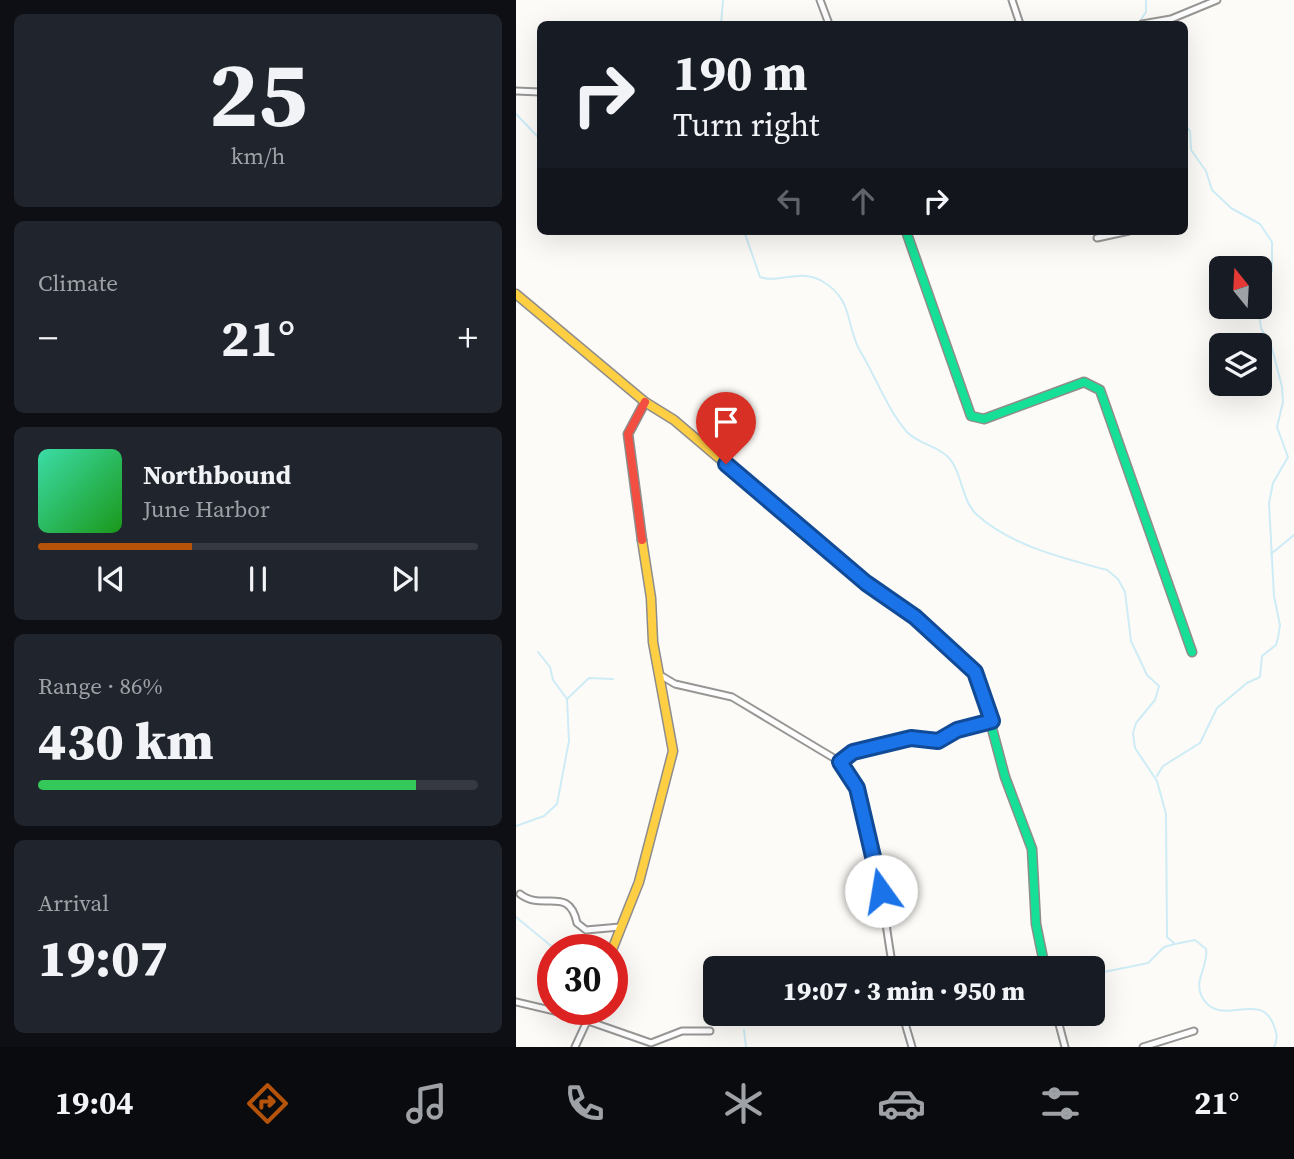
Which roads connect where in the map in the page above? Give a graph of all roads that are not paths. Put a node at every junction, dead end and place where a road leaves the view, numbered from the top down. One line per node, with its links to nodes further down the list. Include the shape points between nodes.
1 (820, 0): 4 (street)
2 (1011, 0): 5 (street)
3 (1217, 0): 6 (street)
4 (828, 21)
5 (1018, 21)
6 (1159, 21)
7 (516, 91): 8 (street)
8 (537, 92)
9 (907, 235): 14 (street, via 971,416 984,419 1084,382 1100,390)
10 (1111, 235): 11 (street)
11 (1097, 238)
12 (516, 294): 13 (street)
13 (645, 402): 15 (street, via 627,443); 16 (street, via 674,420 866,583 928,628 978,676)
14 (1192, 652)
15 (658, 673): 17 (street, via 675,684 732,697); 19 (street, via 673,751 639,882)
16 (992, 721): 17 (street, via 957,730 938,741 911,738 853,752); 22 (street, via 1005,777 1032,849)
17 (840, 762): 21 (street, via 857,788)
18 (520, 894): 19 (street, via 567,903 586,930)
19 (620, 927): 20 (street)
20 (618, 934)
21 (891, 956)
22 (1043, 956)
23 (516, 1002): 24 (street)
24 (537, 1007)
25 (586, 1025): 31 (street)
26 (602, 1025): 29 (street, via 651,1043 682,1031)
27 (906, 1026): 32 (street)
28 (1059, 1026): 33 (street)
29 (710, 1031)
30 (1194, 1031): 34 (street)
31 (575, 1047)
32 (912, 1047)
33 (1065, 1047)
34 (1143, 1047)

